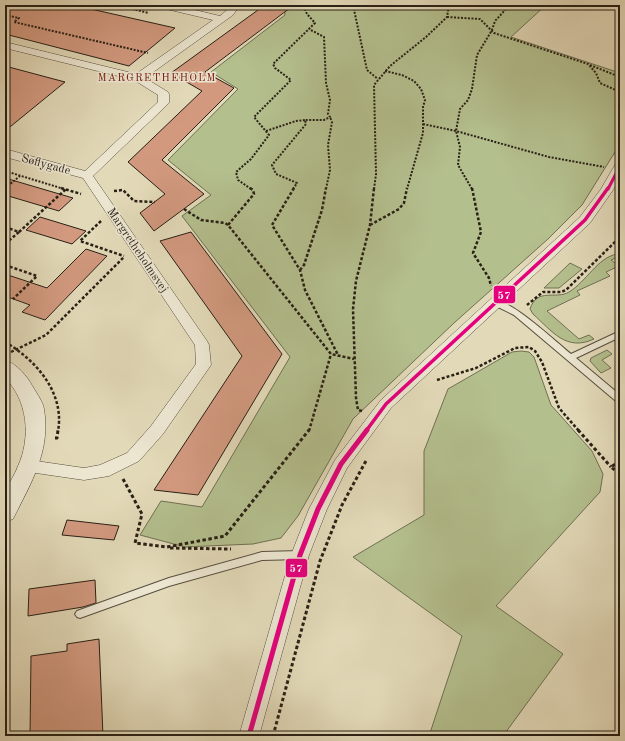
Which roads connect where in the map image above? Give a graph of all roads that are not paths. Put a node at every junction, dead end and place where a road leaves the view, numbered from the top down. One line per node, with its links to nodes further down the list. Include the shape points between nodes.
1 (161, 5): 3 (street)
2 (235, 5): 3 (street, via 230,13)
3 (221, 19): 5 (street)
4 (5, 45): 5 (street)
5 (138, 78): 8 (street, via 164,94 163,103)
6 (5, 154): 8 (street, Søflygade)
7 (619, 168): 9 (street, via 585,220)
8 (87, 175): 14 (street, Margretheholmsvej, via 111,212 130,251 202,345 204,365 157,430 133,457 103,471 84,474)
9 (495, 302): 11 (lane, via 517,313); 16 (street, via 386,404 341,464 318,509)
10 (620, 334): 11 (lane)
11 (572, 357): 13 (lane)
12 (5, 367): 14 (street, via 21,382 34,408 35,445)
13 (620, 400)
14 (29, 466): 15 (street)
15 (5, 513)
16 (300, 555): 17 (lane, via 262,556 169,582); 18 (street)
17 (80, 614)
18 (249, 736)

